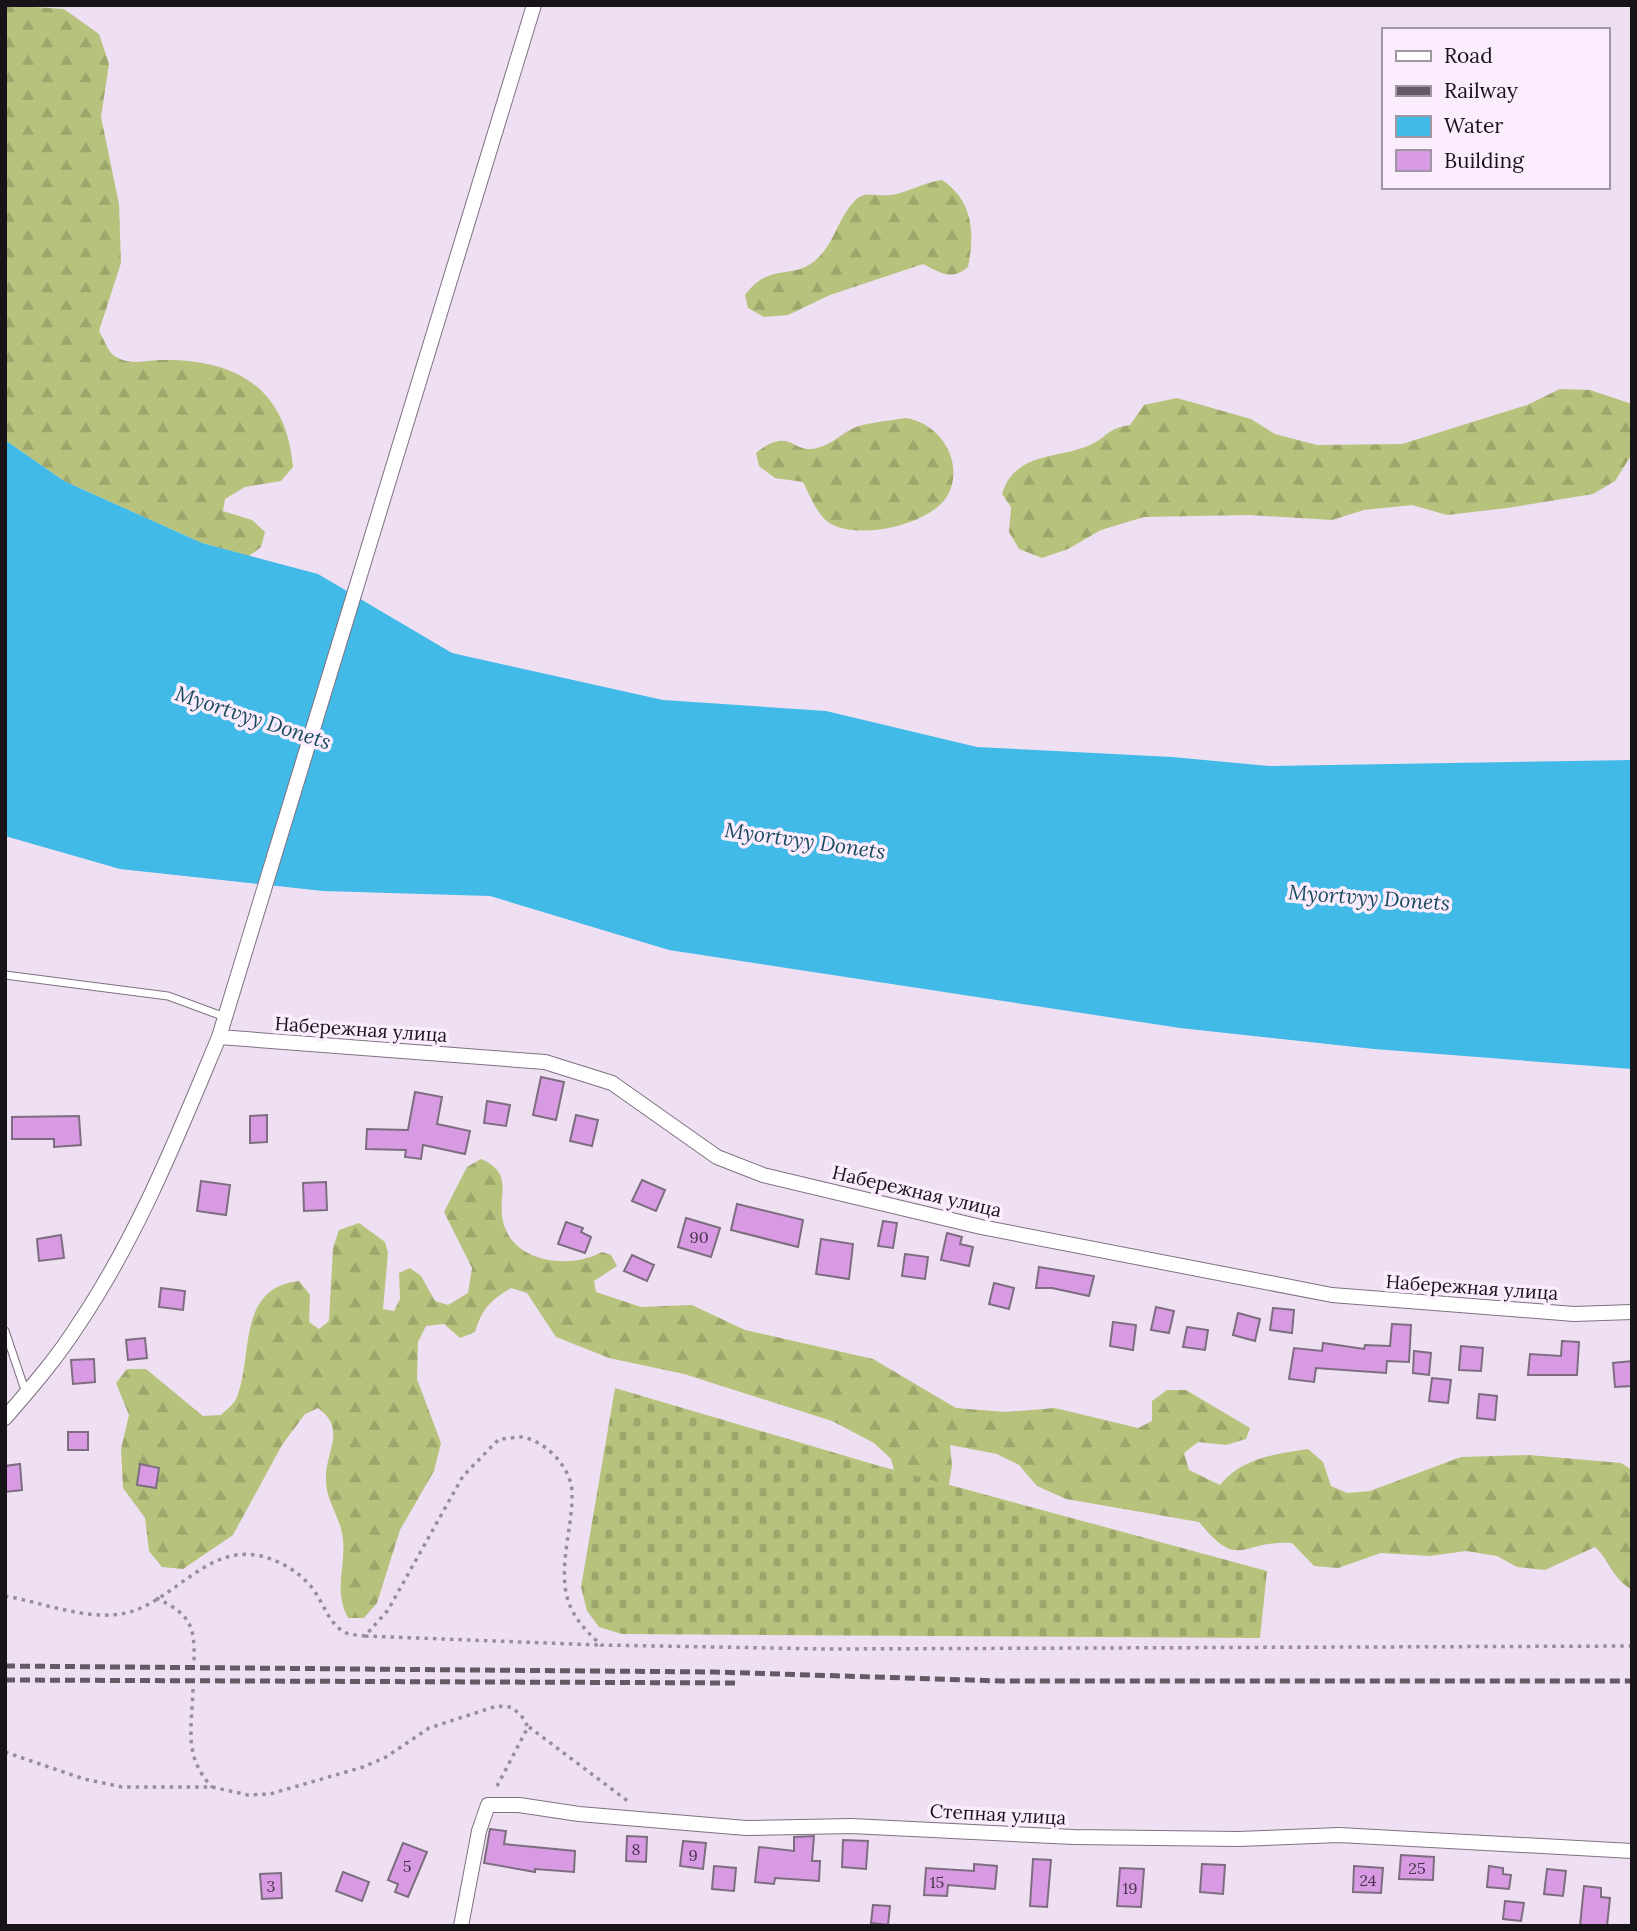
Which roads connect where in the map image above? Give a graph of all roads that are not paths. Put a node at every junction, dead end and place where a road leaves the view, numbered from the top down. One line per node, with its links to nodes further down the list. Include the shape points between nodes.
1 (534, 5): 3 (street)
2 (5, 975): 3 (lane, via 168,996)
3 (225, 1017): 4 (street)
4 (219, 1037): 5 (street, Набережная улица, via 545,1062 612,1083 717,1157 763,1175 993,1229 1332,1294 1574,1314); 7 (street, via 167,1163 127,1241 79,1324)
5 (1632, 1312)
6 (5, 1331): 7 (lane)
7 (26, 1394): 8 (street)
8 (5, 1418)
9 (1632, 1851): 10 (street, Степная улица, via 1339,1835 1074,1838 851,1826 746,1828 488,1805)
10 (460, 1926)

